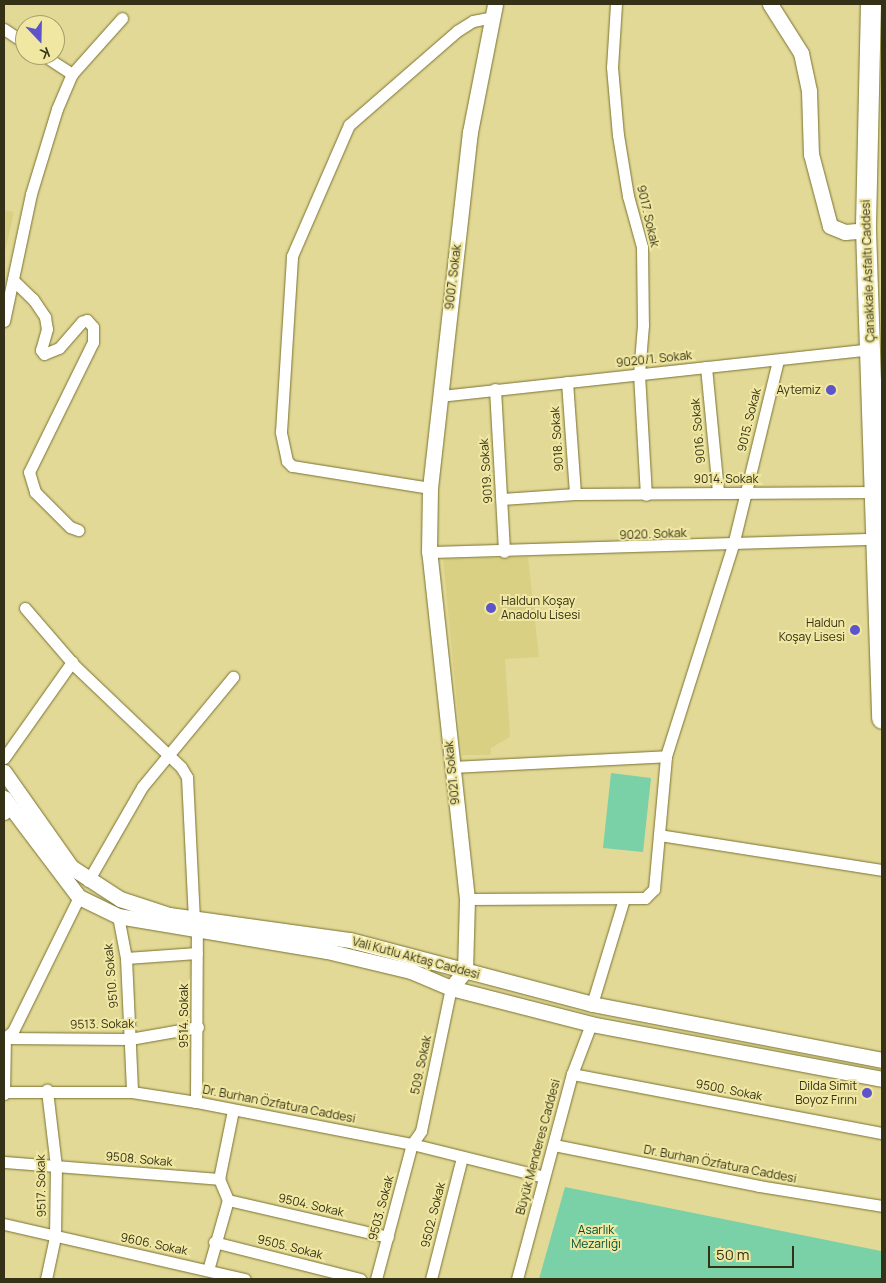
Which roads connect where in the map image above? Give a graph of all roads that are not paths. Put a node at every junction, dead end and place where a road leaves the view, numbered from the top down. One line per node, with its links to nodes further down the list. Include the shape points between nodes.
1 (616, 4): 16 (street, 9017. Sokak, via 612,66 618,135 628,196 642,247 643,325)
2 (770, 4): 10 (street, via 801,53 809,91 811,154 830,226 845,232)
3 (871, 4): 10 (highway, Çanakkale Asfaltı Caddesi)
4 (494, 10): 19 (street, 9007. Sokak, via 470,132); 20 (street, via 456,31 349,125 292,256 281,432 287,461 292,466)
5 (122, 18): 9 (street)
6 (4, 29): 7 (street)
7 (15, 36)
8 (59, 65): 9 (street)
9 (72, 74): 11 (street, via 57,110 31,194)
10 (866, 230): 13 (highway, Çanakkale Asfaltı Caddesi)
11 (13, 280): 12 (street); 27 (street, via 33,299 45,318 47,329 41,350 44,354 59,348 82,322 87,320 93,327 93,342 30,472 35,492 70,527)
12 (4, 321)
13 (871, 349): 14 (street, 9020/1. Sokak); 22 (highway, Çanakkale Asfaltı Caddesi)
14 (778, 360): 15 (street, 9020/1. Sokak); 23 (street, 9015. Sokak)
15 (706, 367): 16 (street, 9020/1. Sokak); 21 (street, 9016. Sokak)
16 (639, 374): 17 (street, 9020/1. Sokak); 25 (street, 9017. Sokak)
17 (567, 382): 18 (street, 9020/1. Sokak); 24 (street, 9018. Sokak)
18 (495, 389): 19 (street, 9020/1. Sokak); 26 (street, 9019. Sokak)
19 (440, 396): 20 (street, 9007. Sokak)
20 (430, 488): 30 (street, 9007. Sokak)
21 (718, 492): 23 (street, 9014. Sokak); 25 (street, 9014. Sokak)
22 (877, 492): 23 (street, 9014. Sokak); 28 (highway, Çanakkale Asfaltı Caddesi)
23 (745, 493): 29 (street, 9015. Sokak)
24 (575, 494): 25 (street, 9014. Sokak); 26 (street, 9014. Sokak)
25 (646, 495)
26 (502, 499): 31 (street, 9019. Sokak)
27 (78, 530)
28 (878, 539): 29 (street, 9020. Sokak); 35 (highway, Çanakkale Asfaltı Caddesi)
29 (733, 545): 31 (street, 9020. Sokak); 37 (street, 9015. Sokak)
30 (429, 552): 31 (street, 9020. Sokak); 39 (street, 9021. Sokak)
31 (504, 552)
32 (25, 608): 33 (street, 9514. Sokak)
33 (72, 662): 36 (street, 9514. Sokak); 38 (street)
34 (233, 677): 36 (street)
35 (882, 719)
36 (169, 755): 44 (street, via 142,787); 49 (street, 9514. Sokak, via 186,777)
37 (666, 756): 39 (street); 42 (street, 9015. Sokak)
38 (4, 758)
39 (452, 767): 46 (street, 9021. Sokak)
40 (4, 772): 44 (street, Vali Kutlu Aktaş Caddesi, via 58,852)
41 (6, 807): 45 (street, Vali Kutlu Aktaş Caddesi)
42 (659, 835): 43 (street); 47 (street, 9015. Sokak, via 654,890 645,898)
43 (882, 870)
44 (88, 881): 45 (street); 49 (street, Vali Kutlu Aktaş Caddesi, via 120,900)
45 (79, 898): 48 (street, Vali Kutlu Aktaş Caddesi); 57 (street)
46 (467, 899): 47 (street, 9015. Sokak); 52 (street, 9021. Sokak)
47 (624, 899): 54 (street)
48 (118, 916): 49 (street, Vali Kutlu Aktaş Caddesi); 51 (street, 9510. Sokak)
49 (195, 924): 50 (street, 9514. Sokak); 52 (street, Vali Kutlu Aktaş Caddesi, via 350,940); 53 (street, Vali Kutlu Aktaş Caddesi, via 411,971)
50 (197, 953): 51 (street); 56 (street, 9514. Sokak)
51 (126, 958): 58 (street, 9510. Sokak)
52 (465, 971): 53 (street); 54 (street, Vali Kutlu Aktaş Caddesi)
53 (451, 988): 55 (street, Vali Kutlu Aktaş Caddesi); 68 (street, 509. Sokak, via 421,1131)
54 (592, 1004): 59 (street, Vali Kutlu Aktaş Caddesi)
55 (591, 1024): 60 (street, Büyük Menderes Caddesi); 61 (street, Vali Kutlu Aktaş Caddesi)
56 (198, 1027): 58 (street, 9513. Sokak); 65 (street, 9514. Sokak)
57 (7, 1032): 58 (street, 9513. Sokak); 64 (street)
58 (130, 1039): 63 (street, 9510. Sokak)
59 (882, 1060)
60 (572, 1074): 67 (street, 9500. Sokak); 69 (street, Büyük Menderes Caddesi)
61 (882, 1079)
62 (48, 1090): 63 (street, Dr. Burhan Özfatura Caddesi); 64 (street, Dr. Burhan Özfatura Caddesi); 72 (street, 9517. Sokak)
63 (132, 1092): 65 (street, Dr. Burhan Özfatura Caddesi)
64 (4, 1093)
65 (196, 1102): 66 (street, Dr. Burhan Özfatura Caddesi)
66 (233, 1110): 68 (street, Dr. Burhan Özfatura Caddesi); 74 (street)
67 (882, 1133)
68 (412, 1144): 70 (street, Dr. Burhan Özfatura Caddesi); 79 (street, 9503. Sokak)
69 (554, 1145): 73 (street, Büyük Menderes Caddesi); 76 (street, Dr. Burhan Özfatura Caddesi, via 759,1186)
70 (462, 1157): 73 (street, Dr. Burhan Özfatura Caddesi); 86 (street, 9502. Sokak)
71 (4, 1162): 72 (street, 9508. Sokak)
72 (56, 1166): 74 (street, 9508. Sokak); 78 (street, 9517. Sokak)
73 (544, 1177): 87 (street, Büyük Menderes Caddesi)
74 (220, 1179): 75 (street)
75 (228, 1200): 79 (street, 9504. Sokak); 80 (street)
76 (882, 1206)
77 (4, 1224): 78 (street, 9606. Sokak)
78 (56, 1236): 81 (street, 9606. Sokak); 82 (street, 9517. Sokak)
79 (388, 1237): 85 (street, 9503. Sokak)
80 (214, 1242): 81 (street); 84 (street, 9505. Sokak)
81 (208, 1270): 83 (street, 9606. Sokak)
82 (46, 1279)
83 (246, 1279)
84 (360, 1279)
85 (376, 1279)
86 (431, 1279)
87 (517, 1279)

